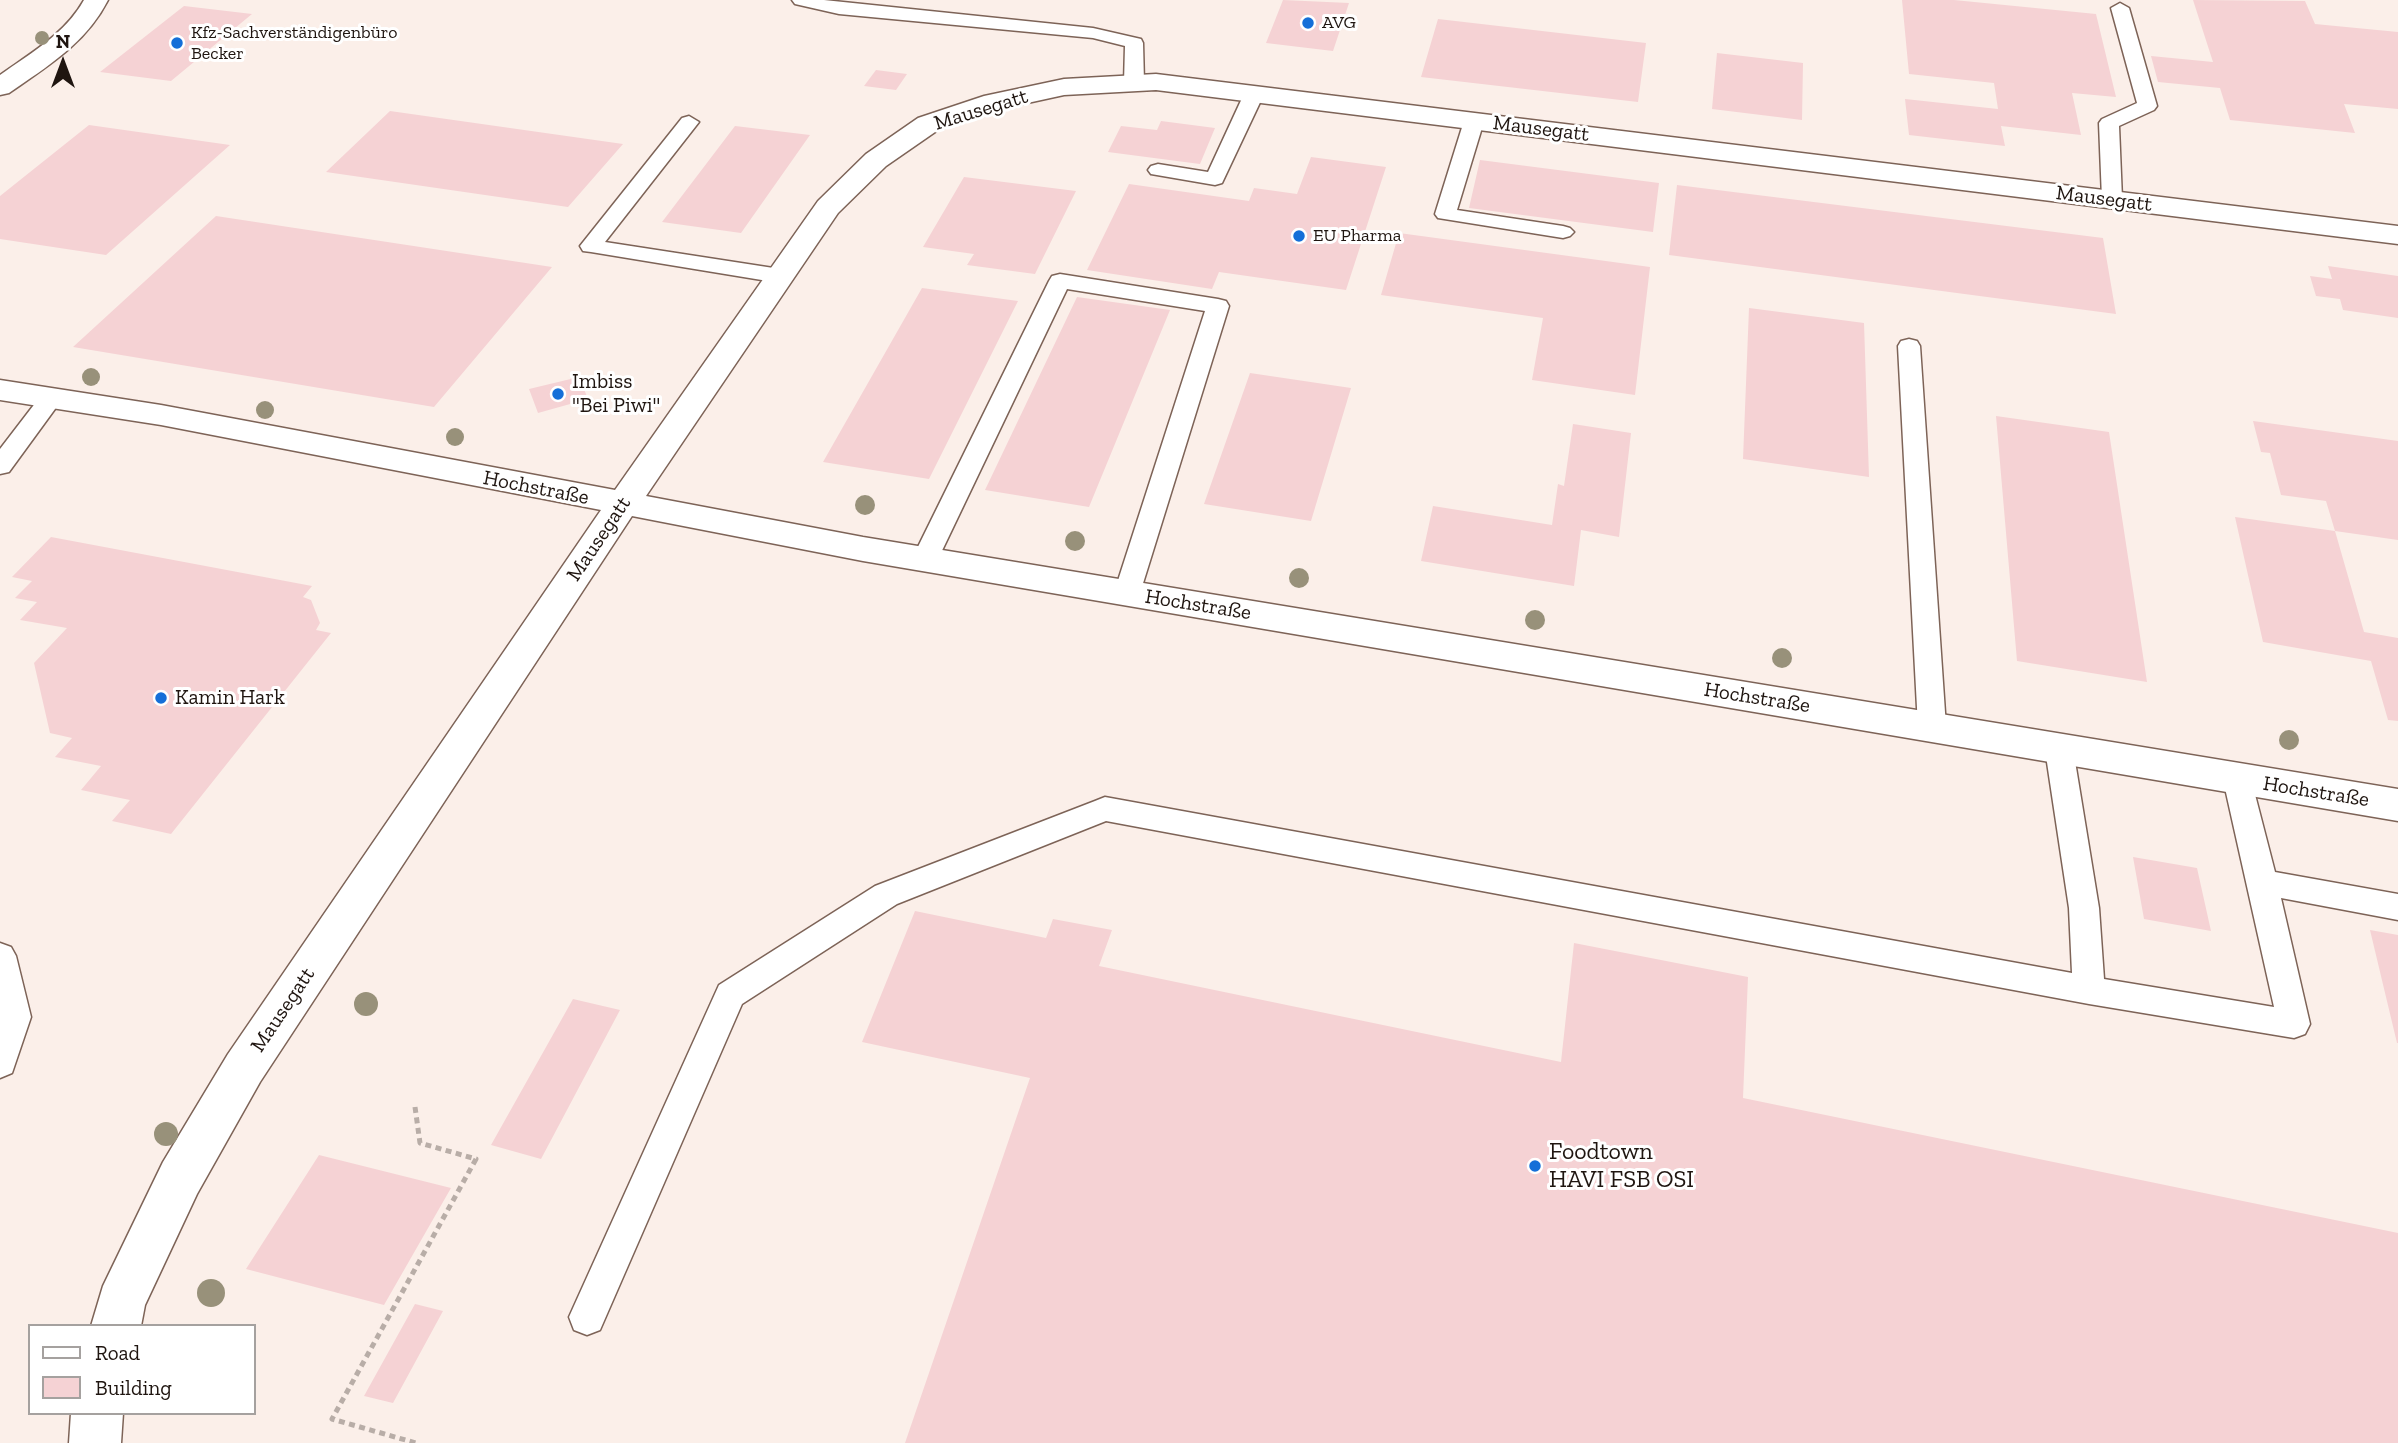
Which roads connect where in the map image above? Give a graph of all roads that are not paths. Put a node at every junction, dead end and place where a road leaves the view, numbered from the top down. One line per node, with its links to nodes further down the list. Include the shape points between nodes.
1 (96, 0): 5 (street, via 90,16 66,38)
2 (801, 0): 4 (lane, via 839,9 1093,33 1134,43)
3 (2120, 8): 10 (lane, via 2147,106 2109,123)
4 (1134, 83): 6 (street, Mausegatt); 13 (street, Mausegatt, via 1064,87 993,102 928,124 876,160 828,207)
5 (0, 87)
6 (1254, 94): 7 (street, Mausegatt); 9 (lane, via 1216,178)
7 (1474, 121): 10 (street, Mausegatt); 11 (lane, via 1445,214)
8 (689, 122): 13 (lane, via 591,246)
9 (1158, 170)
10 (2112, 200): 12 (street, Mausegatt)
11 (1563, 232)
12 (2398, 235)
13 (780, 276): 18 (street, Mausegatt)
14 (1909, 346): 21 (lane)
15 (0, 390): 16 (street, Hochstraße)
16 (51, 398): 17 (lane); 18 (street, Hochstraße, via 161,415)
17 (0, 466)
18 (622, 505): 19 (street, Hochstraße); 31 (street, Mausegatt, via 244,1068 180,1178 121,1303)
19 (925, 559): 20 (street, Hochstraße); 20 (lane, via 1060,281 1218,306)
20 (1127, 593): 21 (street, Hochstraße)
21 (1932, 727): 22 (street, Hochstraße)
22 (2059, 749): 23 (street, Hochstraße); 28 (lane, via 2084,908)
23 (2237, 779): 24 (street, Hochstraße); 25 (lane)
24 (2398, 805)
25 (2262, 882): 26 (lane); 28 (lane, via 2294,1024)
26 (2398, 907)
27 (0, 956): 29 (lane, via 15,1017)
28 (2089, 990): 30 (lane, via 1105,810 886,895 730,995)
29 (0, 1063)
30 (587, 1317)
31 (116, 1324)
32 (97, 1415): 33 (street)
33 (95, 1443)

